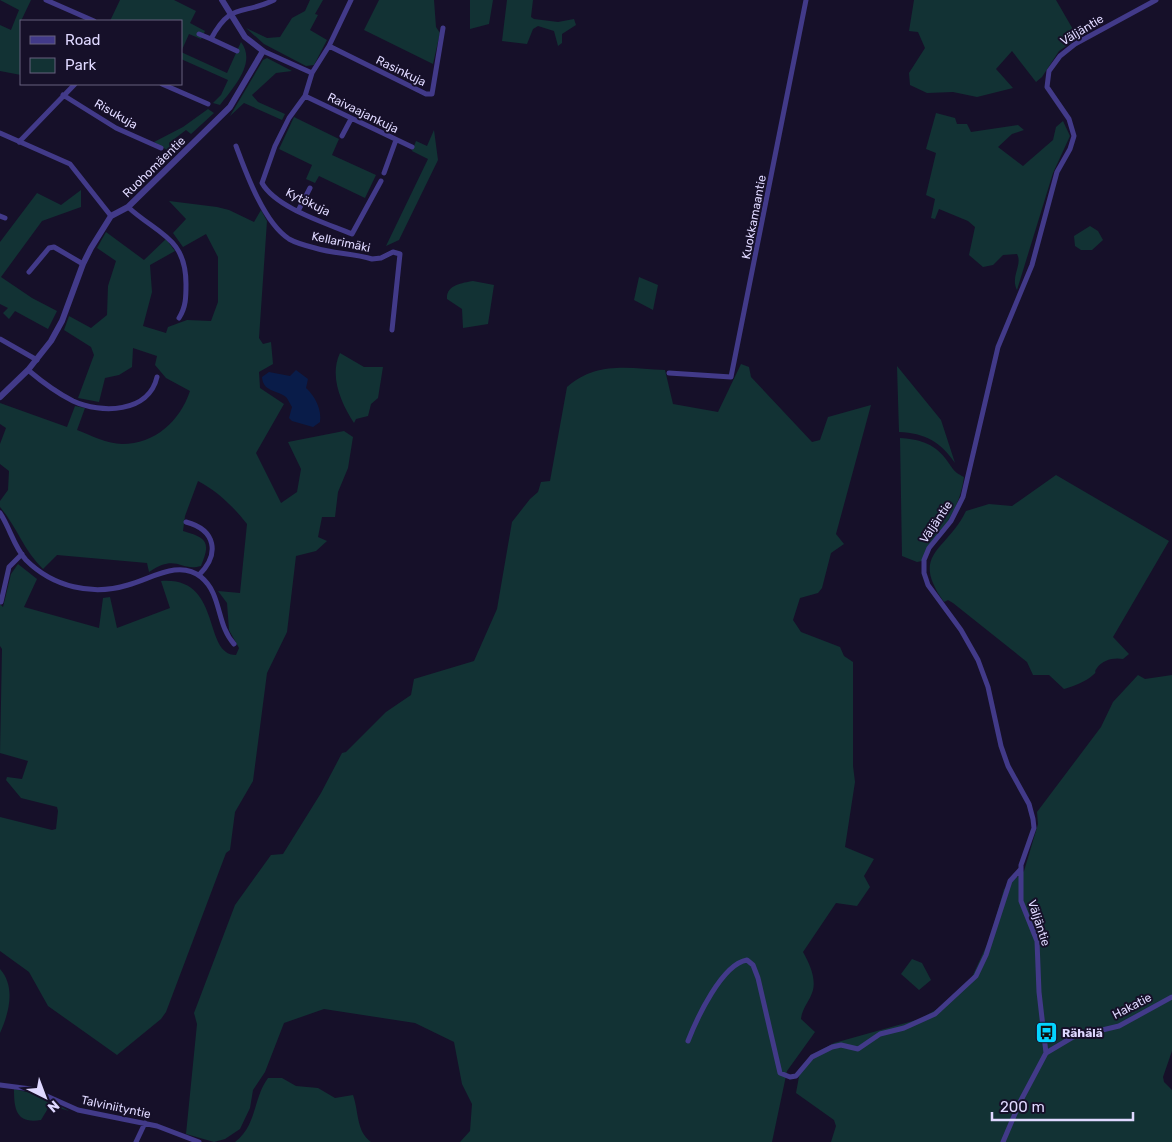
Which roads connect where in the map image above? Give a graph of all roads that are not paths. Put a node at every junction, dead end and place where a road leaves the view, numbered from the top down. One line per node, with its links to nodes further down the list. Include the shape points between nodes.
1 (46, 0): 8 (street)
2 (222, 0): 7 (street)
3 (274, 0): 7 (street)
4 (351, 0): 12 (street)
5 (806, 0): 44 (street, Kuokkamaantie, via 731,377)
6 (1156, 0): 53 (street, Väljäntie, via 1075,44 1049,71 1047,87 1069,119 1074,136 1058,172 1032,265 998,347 963,497 924,560 928,585 978,660 1008,766 1033,814 1034,828)
7 (230, 13): 11 (street); 14 (street, via 245,37)
8 (92, 20)
9 (443, 28): 12 (street, Rasinkuja, via 432,94 426,94)
10 (199, 34): 11 (street)
11 (211, 39): 13 (street)
12 (329, 46): 15 (street)
13 (238, 51)
14 (263, 51): 15 (street); 34 (street, Ruohomäentie, via 230,107)
15 (312, 73): 19 (street)
16 (74, 85): 18 (street)
17 (164, 85): 20 (street)
18 (63, 95): 25 (street); 28 (street, Risukuja, via 116,128)
19 (305, 96): 21 (street, Raivaajankuja); 30 (street, via 289,118)
20 (208, 104)
21 (351, 120): 23 (street); 24 (street, Raivaajankuja)
22 (0, 133): 25 (street)
23 (342, 136)
24 (396, 140): 27 (street, Raivaajankuja); 29 (street)
25 (18, 142): 36 (street, via 70,164)
26 (236, 146): 32 (street)
27 (412, 147)
28 (161, 148)
29 (384, 173)
30 (263, 178): 32 (street); 35 (street, Kytökuja, via 262,183 271,195)
31 (380, 181): 35 (street, Kytökuja, via 352,234)
32 (252, 184): 40 (street, Kellarimäki, via 269,216 290,239 314,248 372,259 393,252 400,254)
33 (310, 188): 35 (street)
34 (128, 207): 36 (street, Ruohomäentie); 39 (street, via 171,239 182,258 186,270 186,301)
35 (298, 211)
36 (111, 216): 37 (street)
37 (83, 264): 38 (street, via 50,248); 42 (street, via 62,321)
38 (29, 272)
39 (179, 318)
40 (392, 330)
41 (0, 339): 42 (street)
42 (37, 360): 43 (street)
43 (28, 370): 45 (street, via 72,400 101,408 136,404 151,391); 46 (street)
44 (669, 373)
45 (157, 377)
46 (0, 397)
47 (0, 513): 49 (street)
48 (186, 522): 50 (street, via 204,530 212,545 209,562)
49 (22, 554): 50 (street, via 49,578 81,589 115,588 167,571 187,571); 51 (street, via 9,567)
50 (199, 576): 52 (street, via 215,594 223,628)
51 (1, 602)
52 (234, 644)
53 (1020, 870): 55 (street, via 1010,881 976,976 935,1014 904,1028 880,1034 858,1049 841,1045 832,1047 812,1057 796,1076 790,1077 780,1073 758,978 753,965 747,960 738,962 728,972 700,1014); 56 (street, Väljäntie, via 1021,901 1037,941 1038,992)
54 (1172, 997): 56 (street, Hakatie, via 1119,1026 1073,1037)
55 (688, 1040)
56 (1046, 1053): 61 (street)
57 (0, 1085): 58 (street, Talviniityntie, via 31,1089 78,1110)
58 (145, 1123): 59 (street); 60 (street, Talviniityntie)
59 (136, 1142)
60 (199, 1142)
61 (1003, 1142)

